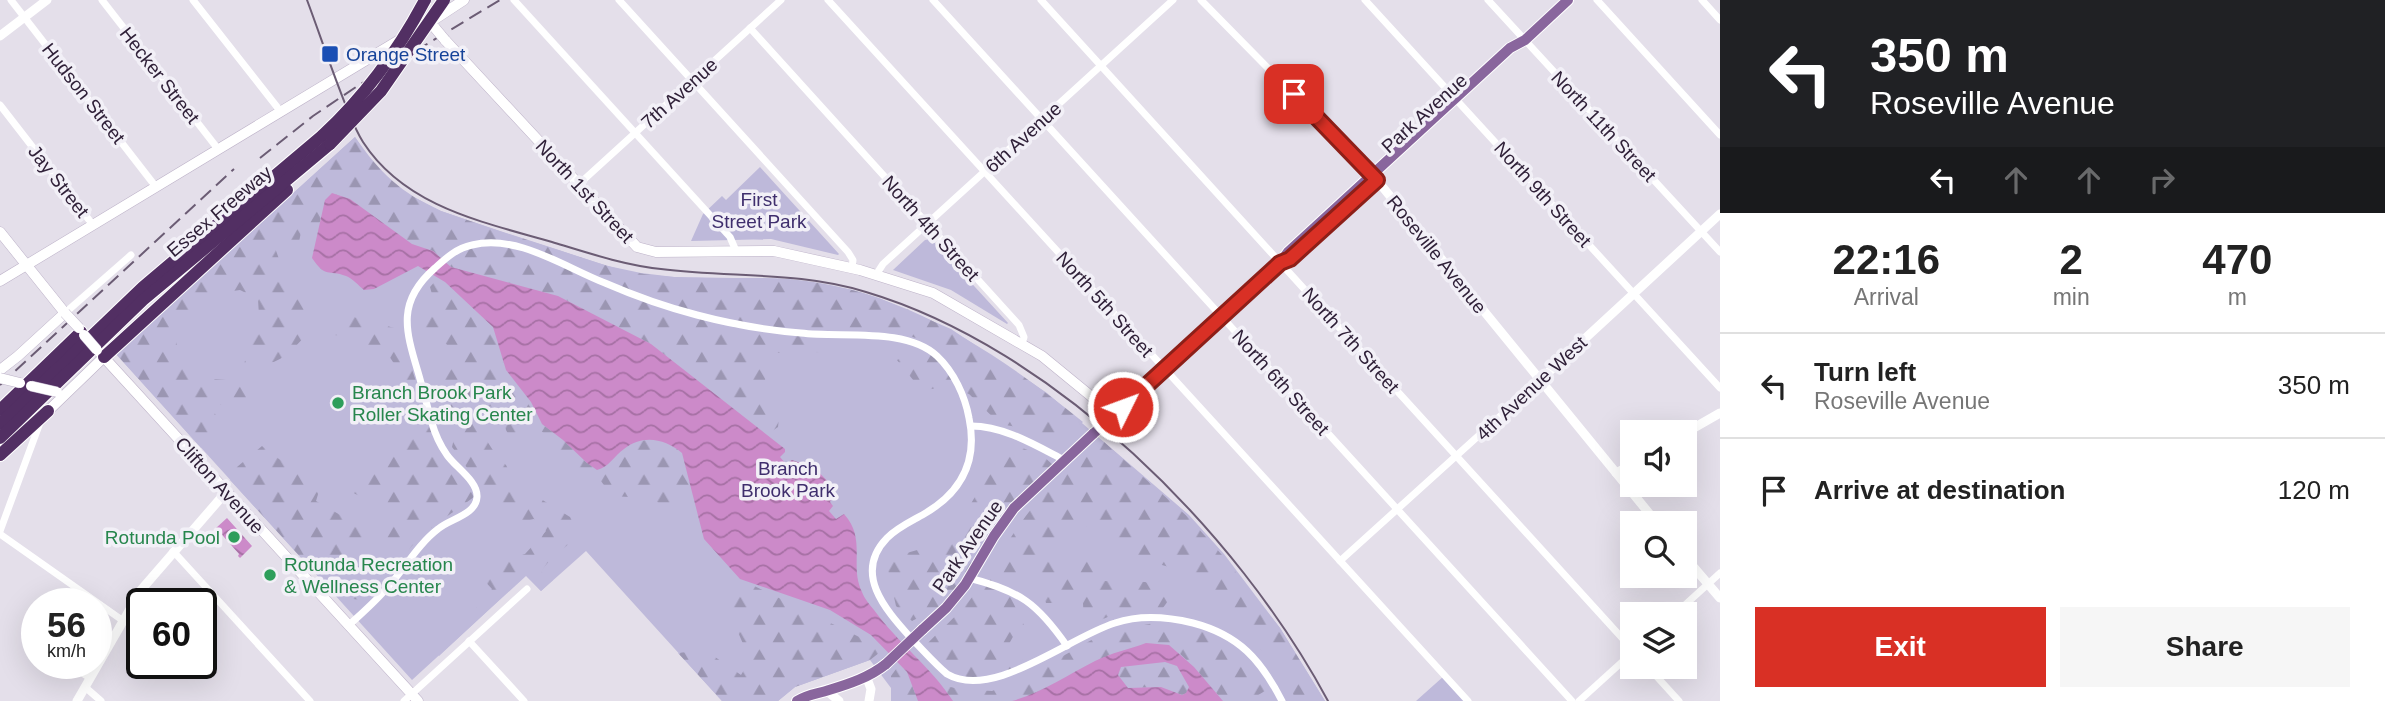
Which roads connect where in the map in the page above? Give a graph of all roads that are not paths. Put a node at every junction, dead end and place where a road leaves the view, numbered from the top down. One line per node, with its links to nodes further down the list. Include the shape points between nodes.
1 (11, 0): 22 (street, Hudson Street)
2 (47, 0): 22 (street)
3 (102, 0): 37 (street, Hecker Street)
4 (194, 0): 32 (street)
5 (414, 0): 24 (main road, North 1st Street)
6 (425, 0): 36 (highway, Essex Freeway, bridge, via 379,75)
7 (444, 0): 36 (highway, Essex Freeway, bridge, via 381,91)
8 (464, 0): 24 (main road)
9 (514, 0): 34 (street)
10 (619, 0): 29 (street)
11 (781, 0): 25 (street, 7th Avenue)
12 (828, 0): 38 (street, North 5th Street)
13 (933, 0): 33 (street, North 6th Street)
14 (1041, 0): 28 (street, North 7th Street)
15 (1172, 0): 28 (street, 6th Avenue)
16 (1201, 0): 39 (street, Roseville Avenue)
17 (1365, 0): 30 (street, North 9th Street)
18 (1489, 0): 27 (street, North 11th Street)
19 (1569, 0): 27 (main road, Park Avenue)
20 (1597, 0): 35 (street)
21 (1702, 0): 23 (street)
22 (24, 17): 26 (street); 41 (street, Hudson Street)
23 (1720, 20)
24 (432, 25): 32 (main road); 40 (main road, North 1st Street, bridge)
25 (750, 28): 29 (street, 7th Avenue); 43 (street, North 4th Street)
26 (0, 36)
27 (1525, 40): 30 (main road, Park Avenue, via 1515,54); 46 (street, North 11th Street)
28 (1100, 66): 33 (street, 6th Avenue); 50 (street, North 7th Street)
29 (692, 81): 34 (street, 7th Avenue); 52 (street, via 848,252)
30 (1458, 101): 39 (main road, Park Avenue); 55 (street, North 9th Street)
31 (0, 105): 44 (street, Jay Street)
32 (281, 112): 37 (main road)
33 (1042, 119): 38 (street, 6th Avenue); 57 (street, North 6th Street)
34 (635, 133): 40 (street, 7th Avenue); 47 (street, via 730,237)
35 (1720, 135)
36 (328, 143): 60 (highway); 72 (highway, Essex Freeway, via 143,287); 75 (highway, Essex Freeway, via 143,300)
37 (218, 149): 41 (main road)
38 (985, 172): 43 (street, 6th Avenue); 61 (street, North 5th Street)
39 (1374, 177): 50 (main road, Park Avenue); 64 (street, Roseville Avenue)
40 (578, 185): 47 (main road, North 1st Street, via 644,250)
41 (156, 187): 44 (main road)
42 (1720, 214): 46 (street, 4th Avenue West)
43 (928, 224): 53 (street, 6th Avenue); 59 (street, North 4th Street, via 1019,325)
44 (93, 225): 51 (main road)
45 (0, 232): 51 (main road, Clifton Avenue)
46 (1701, 232): 48 (street, North 11th Street); 55 (street, 4th Avenue West)
47 (736, 251): 52 (main road, North 1st Street, via 774,251)
48 (1720, 252)
49 (131, 255): 56 (street)
50 (1280, 263): 57 (main road, Park Avenue); 77 (street, North 7th Street)
51 (26, 266): 54 (main road); 56 (main road, Clifton Avenue)
52 (852, 268): 53 (main road, North 1st Street)
53 (876, 275): 59 (main road, North 1st Street, via 941,296)
54 (0, 281)
55 (1633, 293): 64 (street, 4th Avenue West); 66 (street, North 9th Street)
56 (65, 313): 58 (main road, Clifton Avenue, bridge); 62 (main road)
57 (1222, 317): 61 (main road, Park Avenue); 82 (street, North 6th Street)
58 (81, 331): 60 (main road, Clifton Avenue, bridge); 65 (highway)
59 (1022, 344): 71 (main road)
60 (100, 354): 67 (main road); 81 (main road, Clifton Avenue)
61 (1164, 369): 71 (main road, Park Avenue); 86 (street, North 5th Street)
62 (0, 370)
63 (0, 379): 65 (main road, bridge)
64 (1540, 380): 77 (street, 4th Avenue West); 80 (street, Roseville Avenue)
65 (26, 384): 67 (main road, bridge, via 57,392); 68 (highway)
66 (1720, 388)
67 (71, 389): 70 (main road)
68 (0, 411)
69 (1720, 412): 74 (street)
70 (46, 414): 76 (highway); 84 (street)
71 (1112, 417): 78 (main road, Park Avenue, bridge)
72 (0, 424)
73 (971, 426): 78 (street, via 1001,430); 95 (street, via 949,370 934,353 912,341 804,334 722,321 644,299 515,246 492,243 463,248 424,279 413,294 408,310 409,341 436,435 474,486 476,500 468,512 431,534 385,592); 98 (street, via 970,461 960,482 938,505 897,530 880,548 872,573 877,594 900,626 960,683 986,685 1009,679)
74 (1697, 426)
75 (0, 438)
76 (0, 455)
77 (1457, 457): 82 (street, 4th Avenue West); 96 (street, North 7th Street)
78 (1064, 460): 89 (main road, Park Avenue, via 1008,515)
79 (1620, 471): 80 (street)
80 (1616, 473): 83 (street, Roseville Avenue)
81 (226, 492): 85 (street); 95 (main road, Clifton Avenue)
82 (1398, 510): 86 (street, 4th Avenue West); 116 (street, North 6th Street)
83 (1647, 511)
84 (0, 533): 94 (street)
85 (173, 551): 94 (street); 108 (street)
86 (1340, 561): 115 (street, North 5th Street)
87 (1697, 571): 90 (street)
88 (1720, 573): 90 (street)
89 (969, 578): 98 (street, via 1035,606); 100 (main road, Park Avenue, bridge, via 951,603 886,664)
90 (1708, 584): 92 (street); 93 (street)
91 (527, 589): 97 (street)
92 (1720, 598)
93 (1688, 602)
94 (122, 620): 103 (street)
95 (348, 626): 105 (main road, Clifton Avenue)
96 (1620, 637)
97 (469, 641): 105 (street); 109 (street)
98 (1067, 646): 114 (street, via 1129,619 1193,623 1239,643)
99 (1620, 663): 117 (street)
100 (866, 676): 104 (main road, Park Avenue); 113 (street)
101 (84, 679): 103 (street)
102 (1659, 679): 118 (street)
103 (88, 683): 106 (street); 107 (street)
104 (827, 691): 110 (main road, Park Avenue); 111 (main road, Park Avenue); 112 (street)
105 (411, 699)
106 (78, 701)
107 (101, 701)
108 (310, 701)
109 (524, 701)
110 (797, 701)
111 (811, 701)
112 (839, 701)
113 (869, 701)
114 (1282, 701)
115 (1468, 701)
116 (1572, 701)
117 (1579, 701)
118 (1679, 701)

